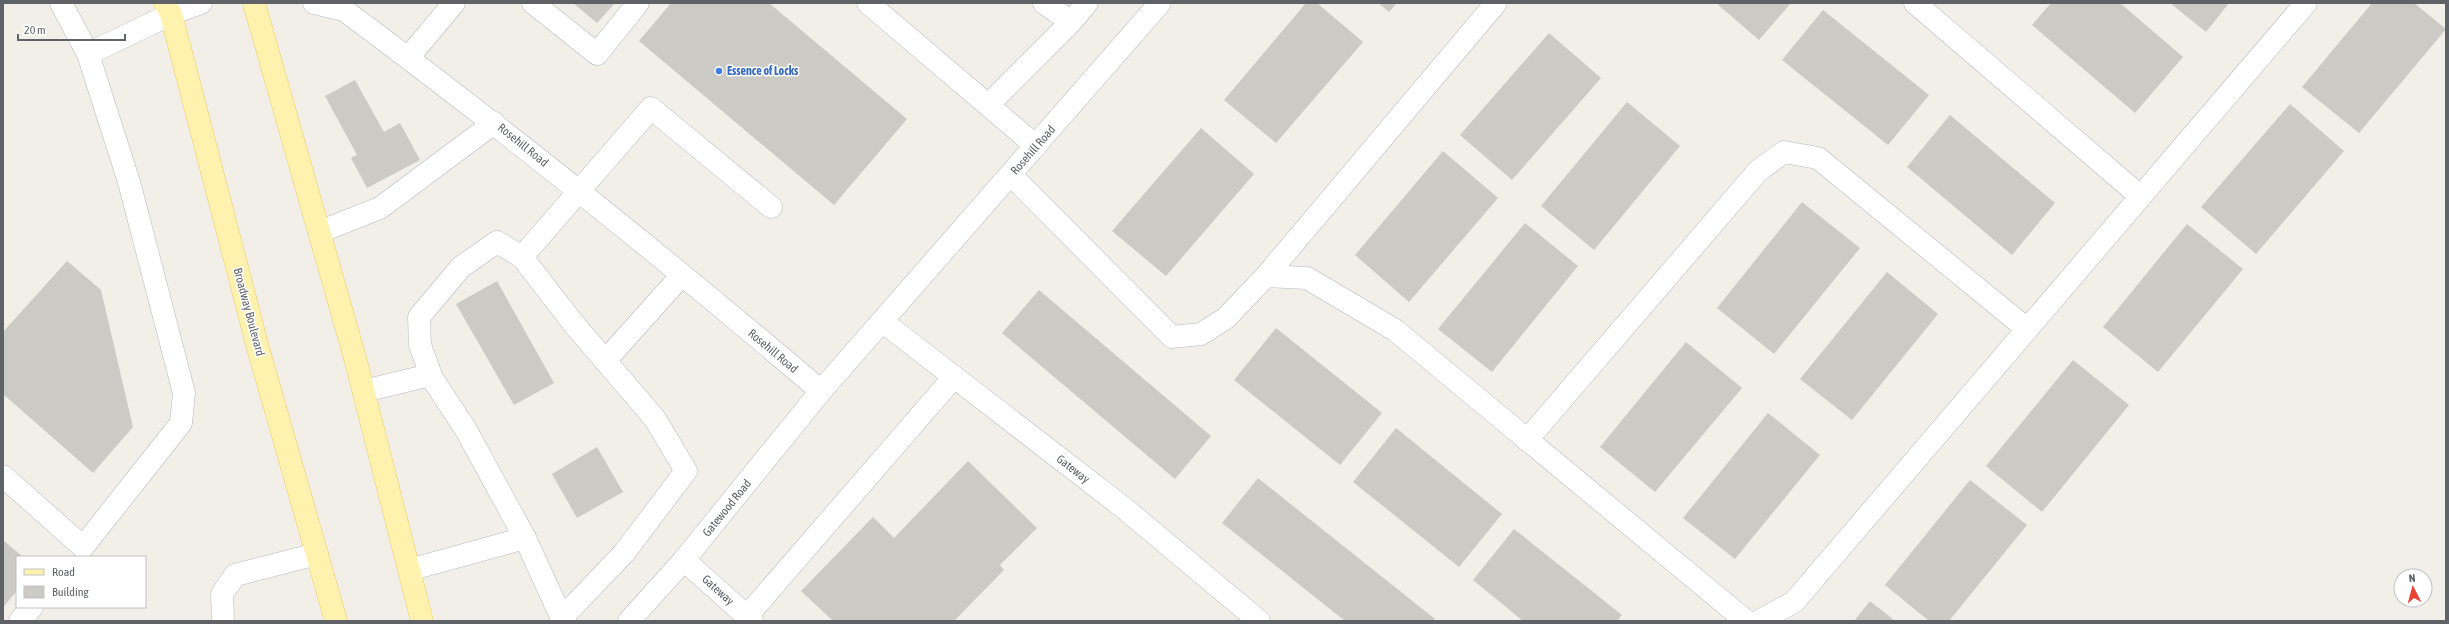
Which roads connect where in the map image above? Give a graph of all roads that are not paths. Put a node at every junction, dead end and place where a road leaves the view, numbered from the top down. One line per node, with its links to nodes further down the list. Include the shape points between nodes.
1 (61, 3): 17 (street)
2 (201, 3): 15 (street)
3 (254, 3): 26 (main road)
4 (314, 3): 18 (street, Rosehill Road, via 344,10)
5 (454, 3): 18 (street)
6 (533, 3): 7 (street, via 597,54)
7 (638, 3)
8 (868, 3): 19 (street)
9 (1044, 3): 16 (street)
10 (1087, 3): 16 (street)
11 (1160, 3): 21 (street, Rosehill Road)
12 (1496, 3): 29 (street)
13 (1916, 3): 24 (street)
14 (2306, 3): 24 (street)
15 (168, 8): 17 (street); 41 (main road, Broadway Boulevard, via 258,348)
16 (1070, 22): 19 (street)
17 (88, 54): 40 (street, via 129,182 184,393 181,422)
18 (408, 58): 20 (street, Rosehill Road)
19 (989, 104): 21 (street)
20 (494, 123): 23 (street, Rosehill Road); 26 (street, via 380,208)
21 (1036, 146): 22 (street, Rosehill Road)
22 (1011, 175): 29 (street, via 1172,338 1202,334 1226,318); 30 (street, Rosehill Road)
23 (580, 191): 25 (street, via 651,108); 27 (street); 28 (street, Rosehill Road)
24 (2140, 196): 31 (street)
25 (771, 207)
26 (319, 232): 35 (main road)
27 (522, 257): 32 (street); 33 (street, via 497,242 462,267 419,317 420,345)
28 (682, 274): 32 (street); 36 (street, Rosehill Road)
29 (1266, 276): 37 (street, via 1307,278 1395,330)
30 (882, 322): 34 (street, Gateway); 36 (street, Rosehill Road)
31 (2027, 328): 37 (street, via 1818,158 1784,152 1758,171); 54 (street, via 1794,602)
32 (605, 361): 46 (street, via 655,420 686,471 624,553)
33 (430, 375): 35 (street); 39 (street, via 466,430)
34 (954, 377): 45 (street); 52 (street, Gateway, via 1124,508)
35 (364, 391): 43 (main road)
36 (821, 391): 42 (street, Gatewood Road)
37 (1527, 440): 53 (street)
38 (3, 476): 40 (street)
39 (525, 538): 43 (street); 46 (street)
40 (78, 552)
41 (317, 554): 48 (street, via 235,575 222,594); 49 (main road, Broadway Boulevard)
42 (684, 560): 45 (street, Gateway); 51 (street, Gatewood Road)
43 (409, 570): 50 (main road)
44 (31, 608): 47 (street)
45 (749, 618)
46 (562, 620)
47 (20, 621)
48 (223, 621)
49 (336, 621)
50 (422, 621)
51 (629, 621)
52 (1259, 621)
53 (1746, 621)
54 (1759, 621)

